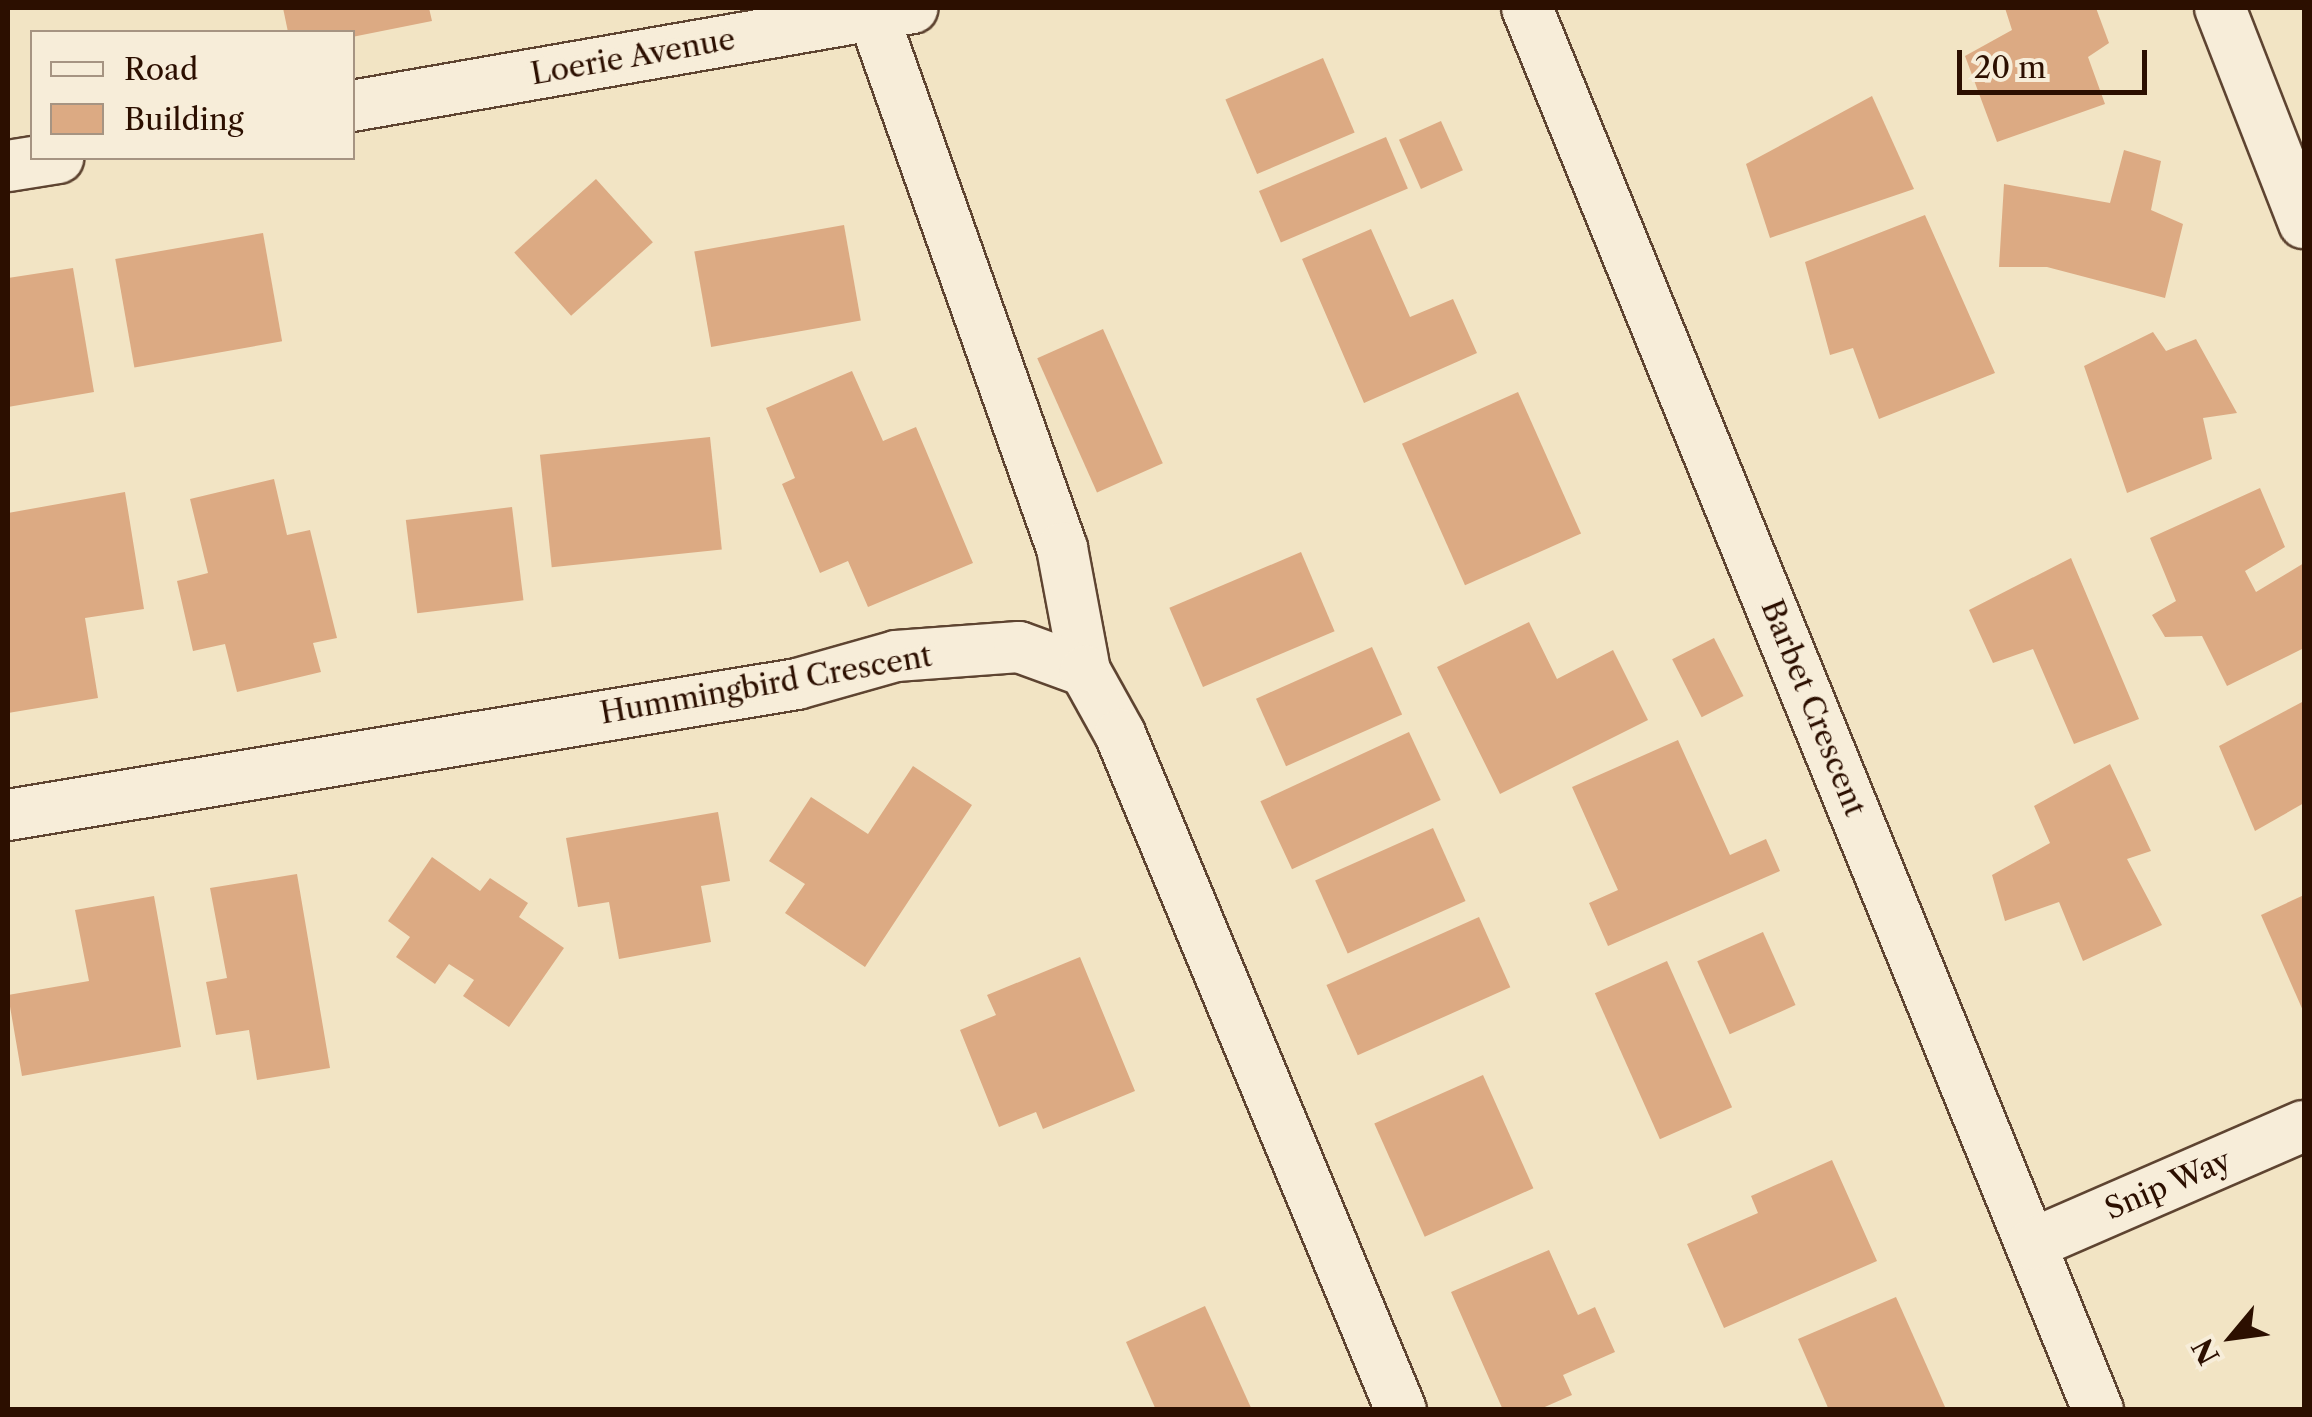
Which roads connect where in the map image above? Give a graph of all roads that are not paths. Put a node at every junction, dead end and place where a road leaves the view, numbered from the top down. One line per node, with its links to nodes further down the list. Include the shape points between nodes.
1 (1527, 8): 11 (street, Barbet Crescent)
2 (2220, 8): 7 (street)
3 (893, 11): 4 (street, Loerie Avenue); 8 (street, via 1062,548)
4 (355, 105)
5 (46, 160): 6 (street)
6 (8, 166)
7 (2304, 223)
8 (1086, 671): 9 (street, Hummingbird Crescent, via 1019,647 896,656 796,684); 12 (street, via 1128,752)
9 (8, 815)
10 (2304, 1126): 11 (street, Snip Way)
11 (2032, 1244): 13 (street, Barbet Crescent)
12 (1401, 1410)
13 (2098, 1410)

